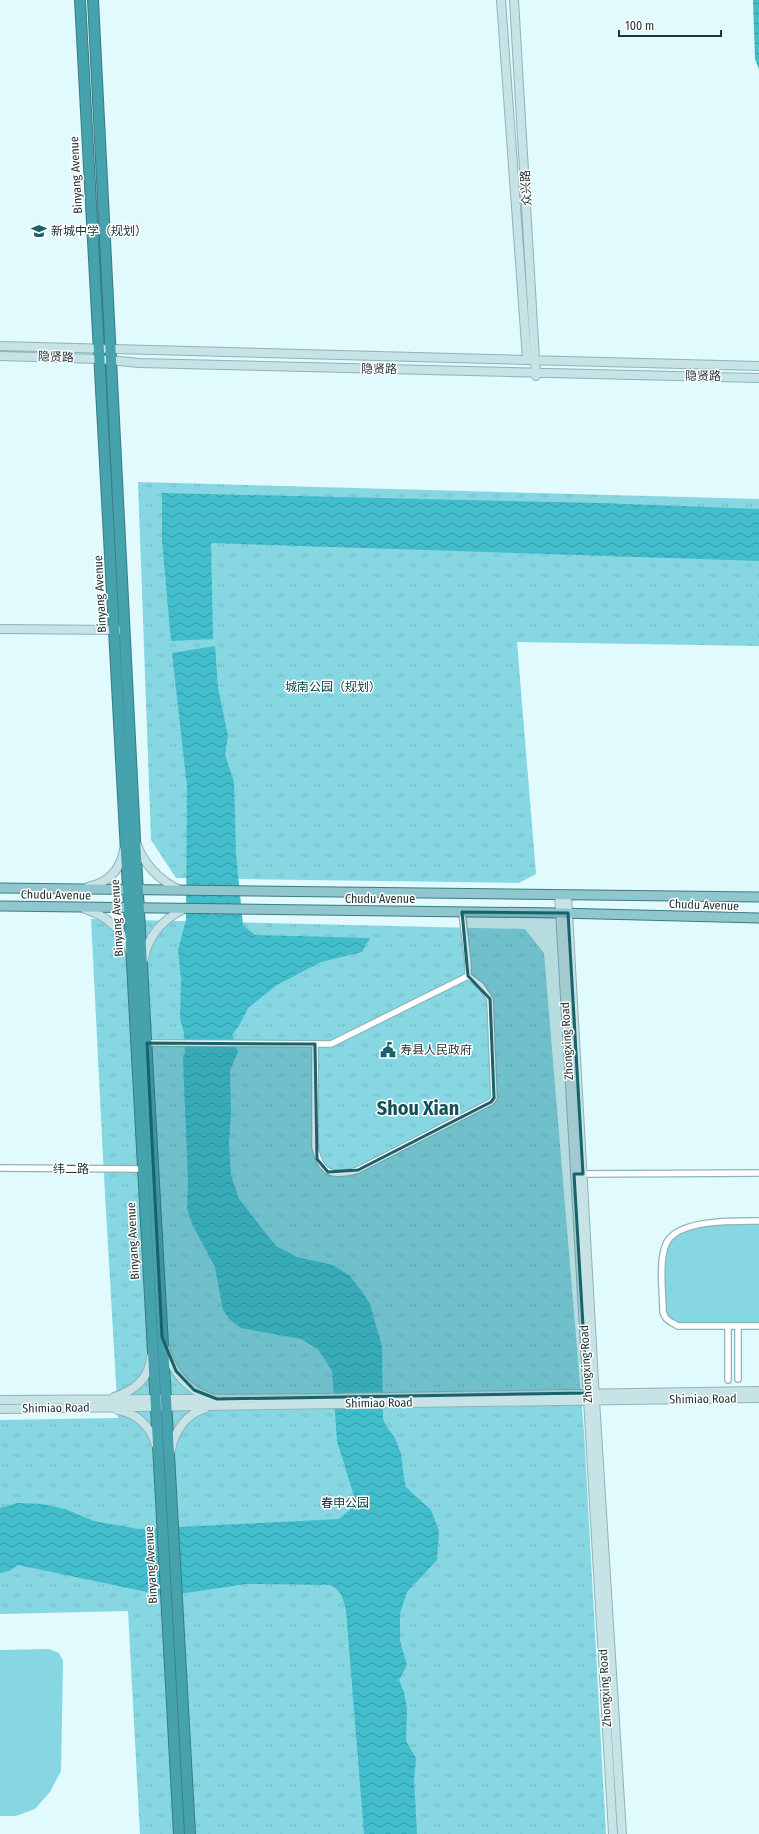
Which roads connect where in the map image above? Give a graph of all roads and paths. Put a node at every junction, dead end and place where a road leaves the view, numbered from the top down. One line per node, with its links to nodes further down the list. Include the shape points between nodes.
1 (80, 0): 7 (highway, Binyang Avenue)
2 (93, 0): 6 (highway, Binyang Avenue)
3 (501, 0): 10 (street, 众兴路)
4 (514, 0): 11 (street, 众兴路)
5 (0, 346): 7 (street, 隐贤路)
6 (112, 349): 7 (street, 隐贤路); 9 (highway, Binyang Avenue); 10 (street, 隐贤路)
7 (99, 354): 8 (street, 隐贤路); 9 (street, 隐贤路); 16 (highway, Binyang Avenue)
8 (0, 356)
9 (112, 360): 13 (street, 隐贤路, via 139,363); 17 (highway, Binyang Avenue)
10 (527, 360): 11 (street, 隐贤路)
11 (536, 360): 12 (street, 隐贤路); 13 (street, 众兴路)
12 (759, 366)
13 (536, 374): 14 (street, 隐贤路)
14 (759, 378)
15 (0, 629): 16 (street)
16 (115, 630): 17 (street); 18 (highway, Binyang Avenue)
17 (125, 630): 18 (highway, Binyang Avenue)
18 (130, 839): 20 (street, via 118,869 111,878 94,886); 21 (highway, Binyang Avenue); 22 (street, via 154,872 168,884)
19 (0, 888): 20 (main road, Chudu Avenue)
20 (79, 889): 21 (main road, Chudu Avenue)
21 (134, 889): 22 (main road, Chudu Avenue); 27 (highway, Binyang Avenue)
22 (182, 890): 23 (main road, Chudu Avenue)
23 (563, 895): 24 (main road, Chudu Avenue); 30 (street, Zhongxing Road); 39 (street, Zhongxing Road)
24 (759, 897)
25 (0, 906): 26 (main road, Chudu Avenue)
26 (80, 907): 27 (main road, Chudu Avenue); 32 (street, via 94,912 117,928)
27 (135, 908): 28 (main road, Chudu Avenue); 32 (highway, Binyang Avenue)
28 (186, 909): 29 (main road, Chudu Avenue); 32 (street, via 169,919 150,938)
29 (462, 912): 30 (main road, Chudu Avenue); 33 (street)
30 (560, 913): 31 (main road, Chudu Avenue); 39 (street, Zhongxing Road)
31 (759, 918)
32 (138, 963): 34 (highway, Binyang Avenue); 37 (highway, Binyang Avenue)
33 (468, 976): 35 (street, via 331,1044); 35 (street, via 481,986 490,999 494,1098 491,1102 358,1170 337,1174 328,1172 317,1159)
34 (147, 1043): 35 (street); 44 (highway, Binyang Avenue)
35 (315, 1044)
36 (0, 1168): 37 (street, 纬二路)
37 (142, 1169): 45 (highway, Binyang Avenue)
38 (759, 1173): 39 (street)
39 (579, 1174): 49 (street, Zhongxing Road)
40 (759, 1221): 41 (street, via 697,1224 678,1230 667,1242 662,1263 665,1318 678,1326)
41 (728, 1326): 42 (street); 46 (street)
42 (738, 1326): 43 (street); 47 (street)
43 (759, 1326)
44 (162, 1337): 52 (highway, Binyang Avenue); 53 (street, via 169,1359 184,1381)
45 (152, 1343): 52 (highway, Binyang Avenue); 54 (street, via 146,1375 136,1388)
46 (728, 1380)
47 (738, 1380)
48 (759, 1391): 49 (street, Shimiao Road)
49 (592, 1395): 50 (street, Shimiao Road); 53 (street, Shimiao Road); 60 (street, Zhongxing Road); 61 (street, Zhongxing Road)
50 (759, 1398)
51 (0, 1400): 54 (street, Shimiao Road)
52 (161, 1403): 53 (street, Shimiao Road); 54 (street, Shimiao Road); 56 (highway, Binyang Avenue)
53 (216, 1403): 56 (street, via 195,1412 186,1420 178,1430)
54 (102, 1404): 55 (street, Shimiao Road); 56 (street, via 139,1419 154,1437)
55 (0, 1409)
56 (164, 1460): 57 (highway, Binyang Avenue, via 172,1506); 57 (highway, Binyang Avenue, via 161,1506)
57 (173, 1620): 58 (highway, Binyang Avenue); 59 (highway, Binyang Avenue)
58 (179, 1834)
59 (190, 1834)
60 (613, 1834)
61 (622, 1834)

